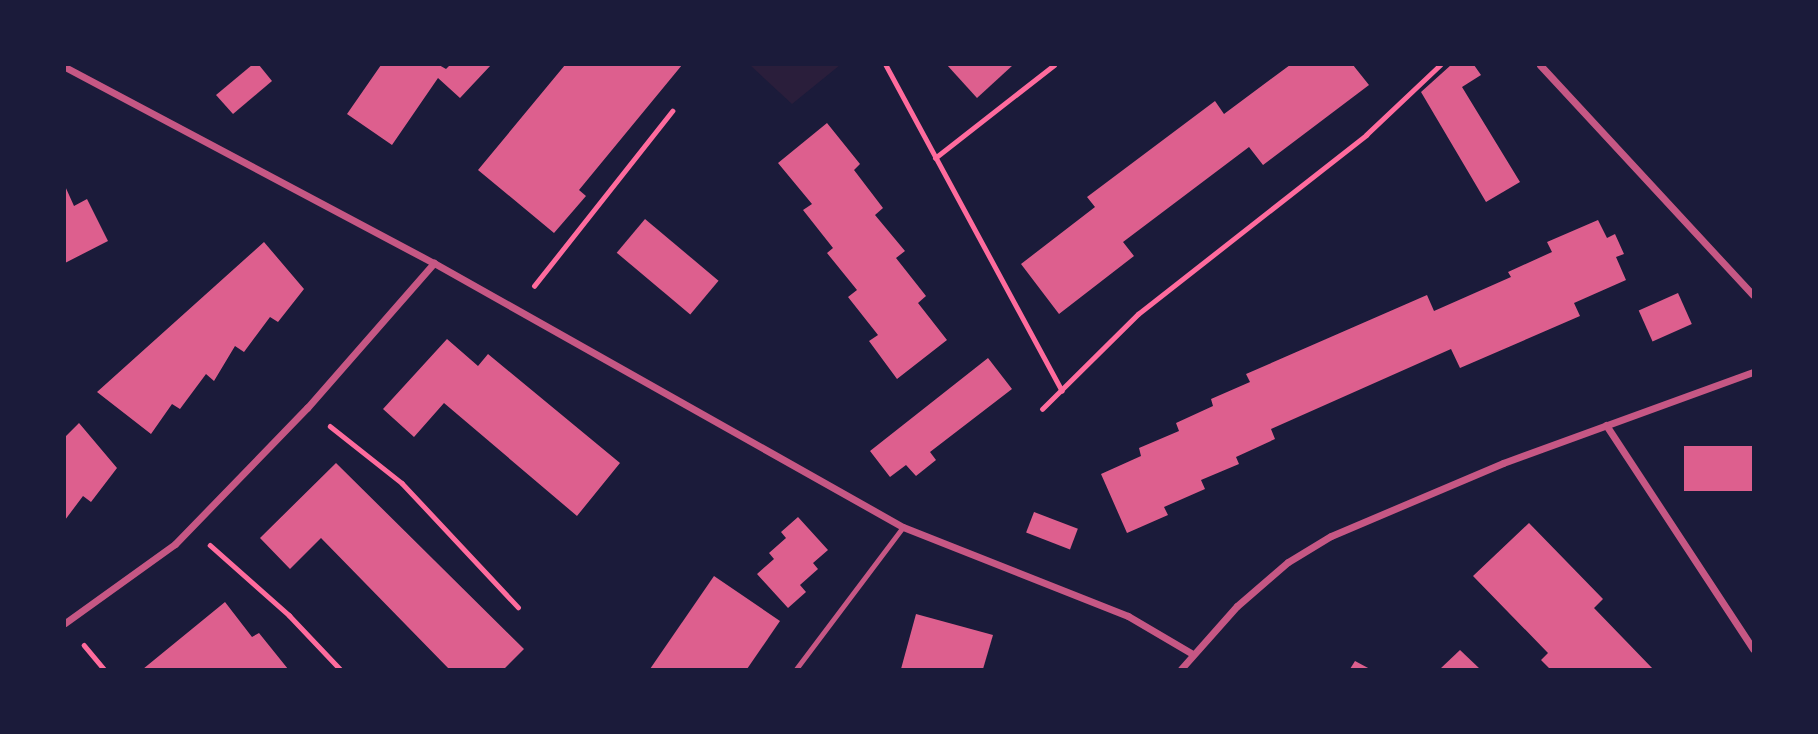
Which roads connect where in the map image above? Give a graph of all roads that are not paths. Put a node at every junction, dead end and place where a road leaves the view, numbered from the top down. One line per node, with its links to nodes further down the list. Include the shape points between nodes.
1 (1540, 65): 4 (street)
2 (65, 67): 3 (street)
3 (434, 263): 7 (street); 8 (street, via 307,408 191,529 144,569)
4 (1753, 295)
5 (1753, 372): 6 (street)
6 (1606, 425): 9 (street); 10 (street, via 1331,536 1288,562)
7 (903, 527): 10 (street, via 1128,616); 11 (lane)
8 (65, 623)
9 (1753, 649)
10 (1191, 653): 12 (street)
11 (796, 669)
12 (1181, 669)

